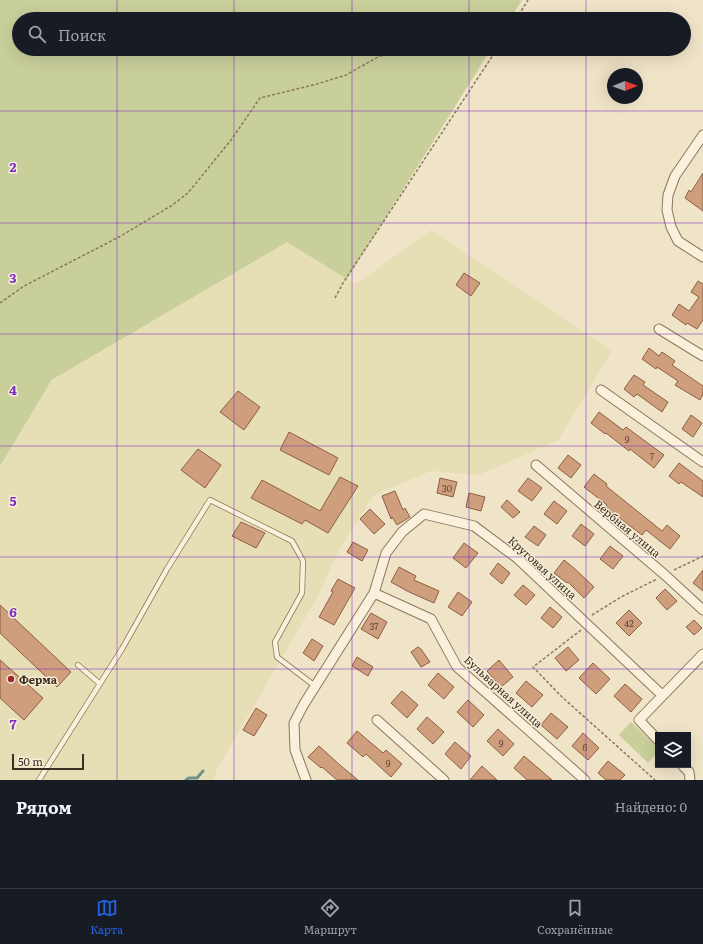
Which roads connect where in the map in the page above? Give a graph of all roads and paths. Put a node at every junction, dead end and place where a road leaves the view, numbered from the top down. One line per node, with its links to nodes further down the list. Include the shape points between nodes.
1 (528, 0): 2 (path)
2 (520, 12)
3 (381, 56): 8 (path, via 346,75 260,98 231,140 188,192 172,206 119,237 24,286)
4 (492, 56): 7 (path, via 343,283)
5 (703, 135): 6 (street, via 675,176 668,195 667,210 678,241)
6 (703, 257)
7 (336, 298)
8 (0, 303)
9 (659, 329): 10 (street)
10 (703, 356)
11 (602, 390): 12 (street)
12 (703, 462)
13 (536, 466): 15 (street, Вербная улица)
14 (703, 556): 15 (path)
15 (666, 575): 17 (street, Вербная улица); 18 (path, via 621,597)
16 (374, 593): 18 (street, Круговая улица, via 386,553 402,532 424,514 474,526 517,558); 22 (street, Круговая улица); 30 (street, Бульварная улица, via 431,619 457,667)
17 (703, 610)
18 (586, 622): 23 (street, Круговая улица); 31 (path, via 534,668)
19 (703, 654): 23 (street)
20 (78, 665): 21 (lane)
21 (99, 683): 22 (lane, via 122,649 210,500 292,541 303,561 302,593 275,642 277,657); 27 (lane)
22 (315, 686): 28 (street, Круговая улица, via 294,723 295,750)
23 (662, 695): 25 (street, via 640,720)
24 (376, 720): 29 (street)
25 (655, 737)
26 (685, 768): 32 (street, via 689,772)
27 (39, 780)
28 (306, 780)
29 (444, 780)
30 (585, 780)
31 (655, 780)
32 (690, 780)

